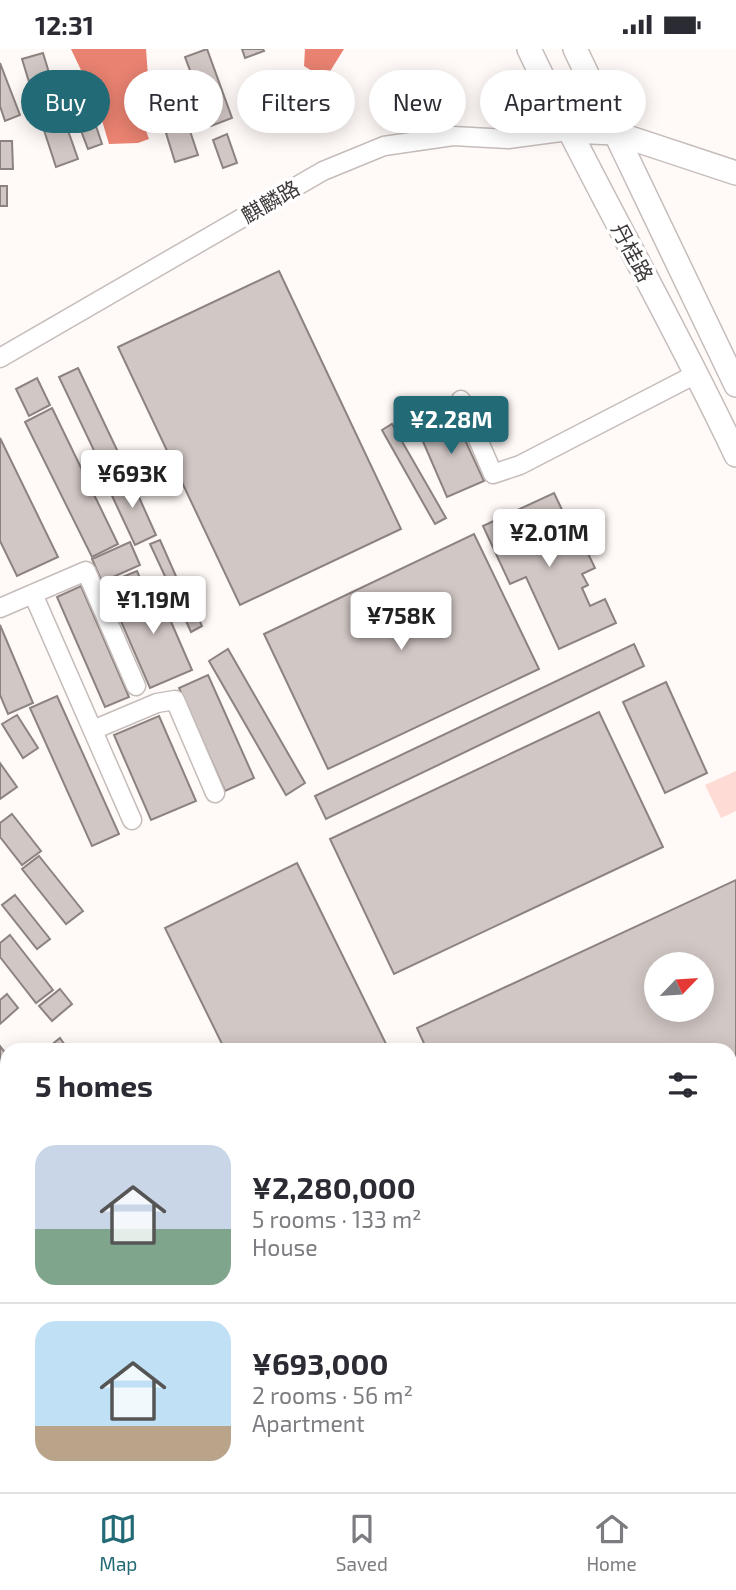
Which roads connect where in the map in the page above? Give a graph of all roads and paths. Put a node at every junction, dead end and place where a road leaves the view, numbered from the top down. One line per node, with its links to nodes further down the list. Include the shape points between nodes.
1 (529, 49): 3 (main road, 丹桂路)
2 (575, 49): 7 (main road, 丹桂路)
3 (539, 70)
4 (553, 133): 9 (street, 麒麟路, via 508,139 453,136 384,146 323,170)
5 (569, 133): 10 (main road, 丹桂路)
6 (599, 133): 7 (main road)
7 (615, 134): 8 (main road); 11 (main road, 丹桂路)
8 (736, 173)
9 (0, 358)
10 (698, 373): 12 (street, via 520,465 493,474); 13 (main road, 丹桂路)
11 (736, 385)
12 (461, 400)
13 (736, 455)
14 (33, 594): 15 (street); 16 (street, via 86,571); 17 (street)
15 (0, 608)
16 (136, 686)
17 (93, 730): 18 (street, via 175,700); 19 (street)
18 (215, 793)
19 (132, 820)

